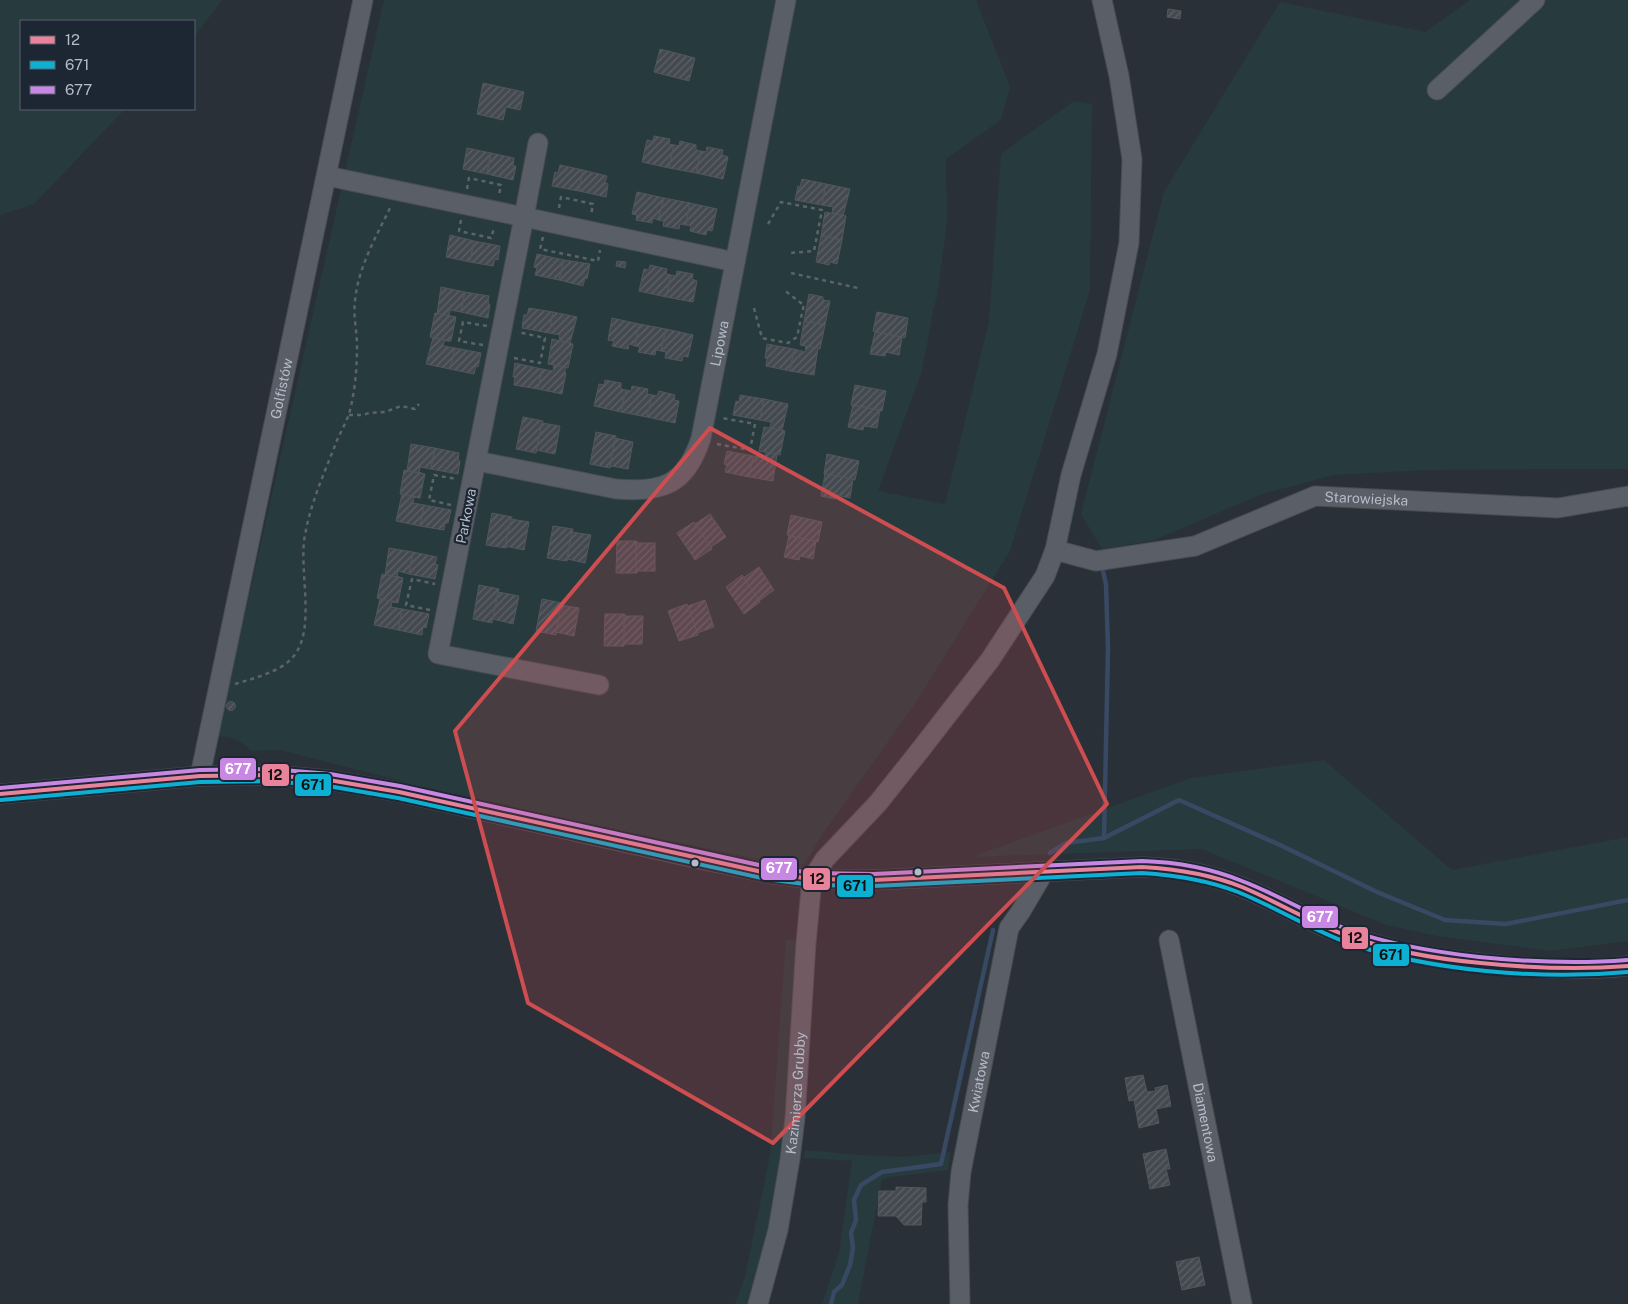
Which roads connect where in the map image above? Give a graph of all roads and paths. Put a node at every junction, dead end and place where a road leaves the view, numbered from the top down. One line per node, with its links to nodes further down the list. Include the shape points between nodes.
1 (363, 0): 7 (street, Golfistów)
2 (786, 0): 16 (street, Lipowa)
3 (1102, 0): 31 (street, via 1119,76 1132,159 1129,243 1107,354 1071,475)
4 (1535, 0): 5 (street)
5 (1438, 90)
6 (538, 143): 11 (street, Parkowa)
7 (327, 176): 8 (street); 35 (street, Golfistów)
8 (398, 192): 9 (street); 25 (path, via 361,272 355,300 357,367)
9 (464, 205): 10 (street); 10 (path, via 459,231 492,238)
10 (497, 212): 11 (street)
11 (524, 217): 12 (street); 21 (street, Parkowa)
12 (546, 222): 14 (street); 14 (path, via 540,249 598,261)
13 (768, 224): 15 (path, via 781,202 822,210 814,251)
14 (604, 234): 16 (street)
15 (790, 253)
16 (735, 262): 24 (street, Lipowa)
17 (791, 274): 18 (path)
18 (858, 288)
19 (784, 290): 20 (path, via 804,304 797,337 788,343 762,338)
20 (754, 308)
21 (502, 329): 22 (street, Parkowa); 22 (path, via 463,322 459,341); 22 (path, via 545,338 540,363)
22 (498, 352): 27 (street, Parkowa)
23 (419, 404): 25 (path, via 415,408 401,406 386,412)
24 (706, 414): 26 (street, Lipowa); 26 (path, via 755,424 754,433 750,450)
25 (349, 415): 35 (path, via 324,475 305,534 305,618 300,645 293,658 282,666 245,681)
26 (700, 440): 27 (street, Lipowa, via 696,454 676,480 660,488 639,491)
27 (477, 461): 28 (street, Parkowa)
28 (473, 482): 30 (street, Parkowa); 30 (path, via 434,475 429,500)
29 (1628, 496): 31 (street, Starowiejska, via 1558,508 1315,496 1195,546 1096,561)
30 (468, 508): 32 (street, Parkowa)
31 (1055, 550): 39 (street, via 1045,576 990,660 878,803 825,859)
32 (452, 587): 33 (street, Parkowa); 33 (path, via 412,579 406,605)
33 (447, 613): 34 (street, Parkowa, via 438,654)
34 (600, 685)
35 (219, 687): 36 (street, Golfistów)
36 (200, 776): 37 (street); 39 (street, via 271,775 329,780 400,792 767,873)
37 (0, 794)
38 (1044, 872): 39 (street, via 874,880); 41 (street, via 1142,867 1180,870 1238,885 1330,929 1410,953 1536,969); 43 (street, Kwiatowa, via 1009,928 964,1153 958,1205)
39 (812, 879): 42 (street, Kazimierza Grubby, via 790,1159 778,1230)
40 (1169, 940): 44 (street, Diamentowa)
41 (1628, 966)
42 (758, 1304)
43 (960, 1304)
44 (1242, 1304)

